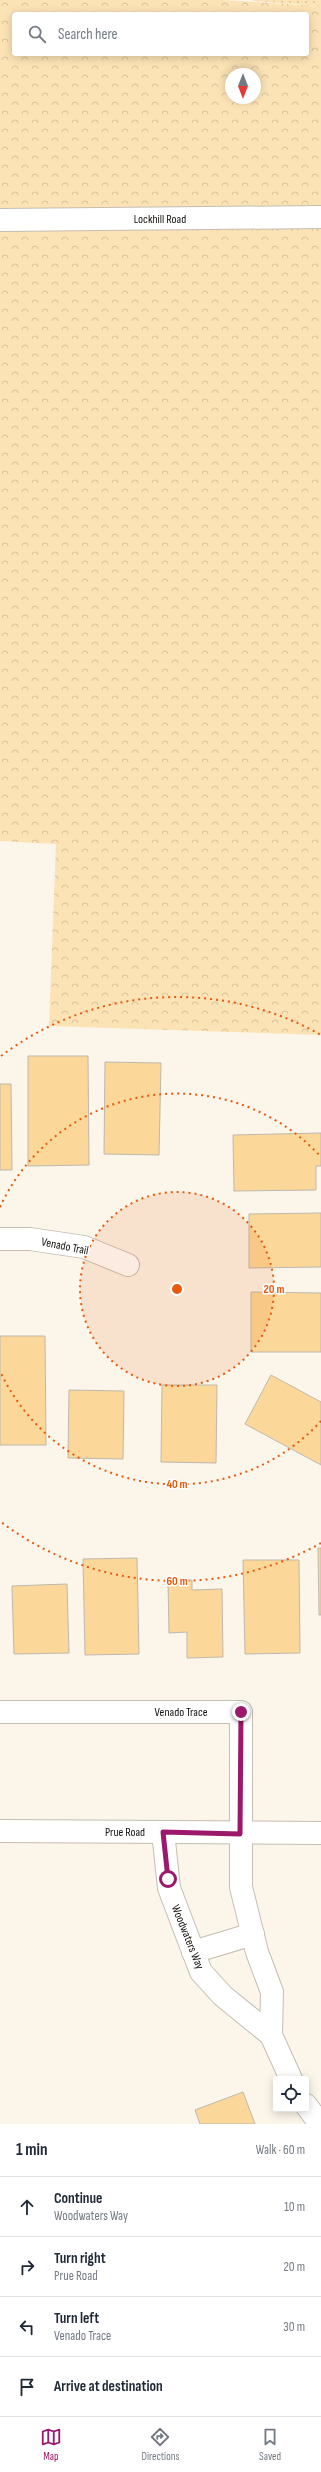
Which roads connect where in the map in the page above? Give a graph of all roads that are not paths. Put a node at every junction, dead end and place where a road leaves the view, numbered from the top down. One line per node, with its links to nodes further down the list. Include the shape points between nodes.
1 (321, 217): 2 (street, Lockhill Road)
2 (0, 220)
3 (0, 1239): 4 (street, Venado Trail, via 30,1239 84,1247)
4 (128, 1265)
5 (0, 1712): 9 (street, Venado Trace, via 241,1712)
6 (0, 1831): 7 (street, Prue Road)
7 (163, 1832): 9 (street, Prue Road); 11 (street, Woodwaters Way, via 169,1888)
8 (321, 1833): 9 (street, Prue Road)
9 (240, 1834): 10 (street, Woodwaters Way, via 241,1887)
10 (253, 1934): 11 (street); 12 (street, Woodwaters Way, via 272,1992)
11 (193, 1952): 12 (street, Woodwaters Way, via 201,1972 223,1996)
12 (271, 2035): 13 (street, Woodwaters Way)
13 (290, 2076)
14 (309, 2109): 15 (street)
15 (320, 2124)

